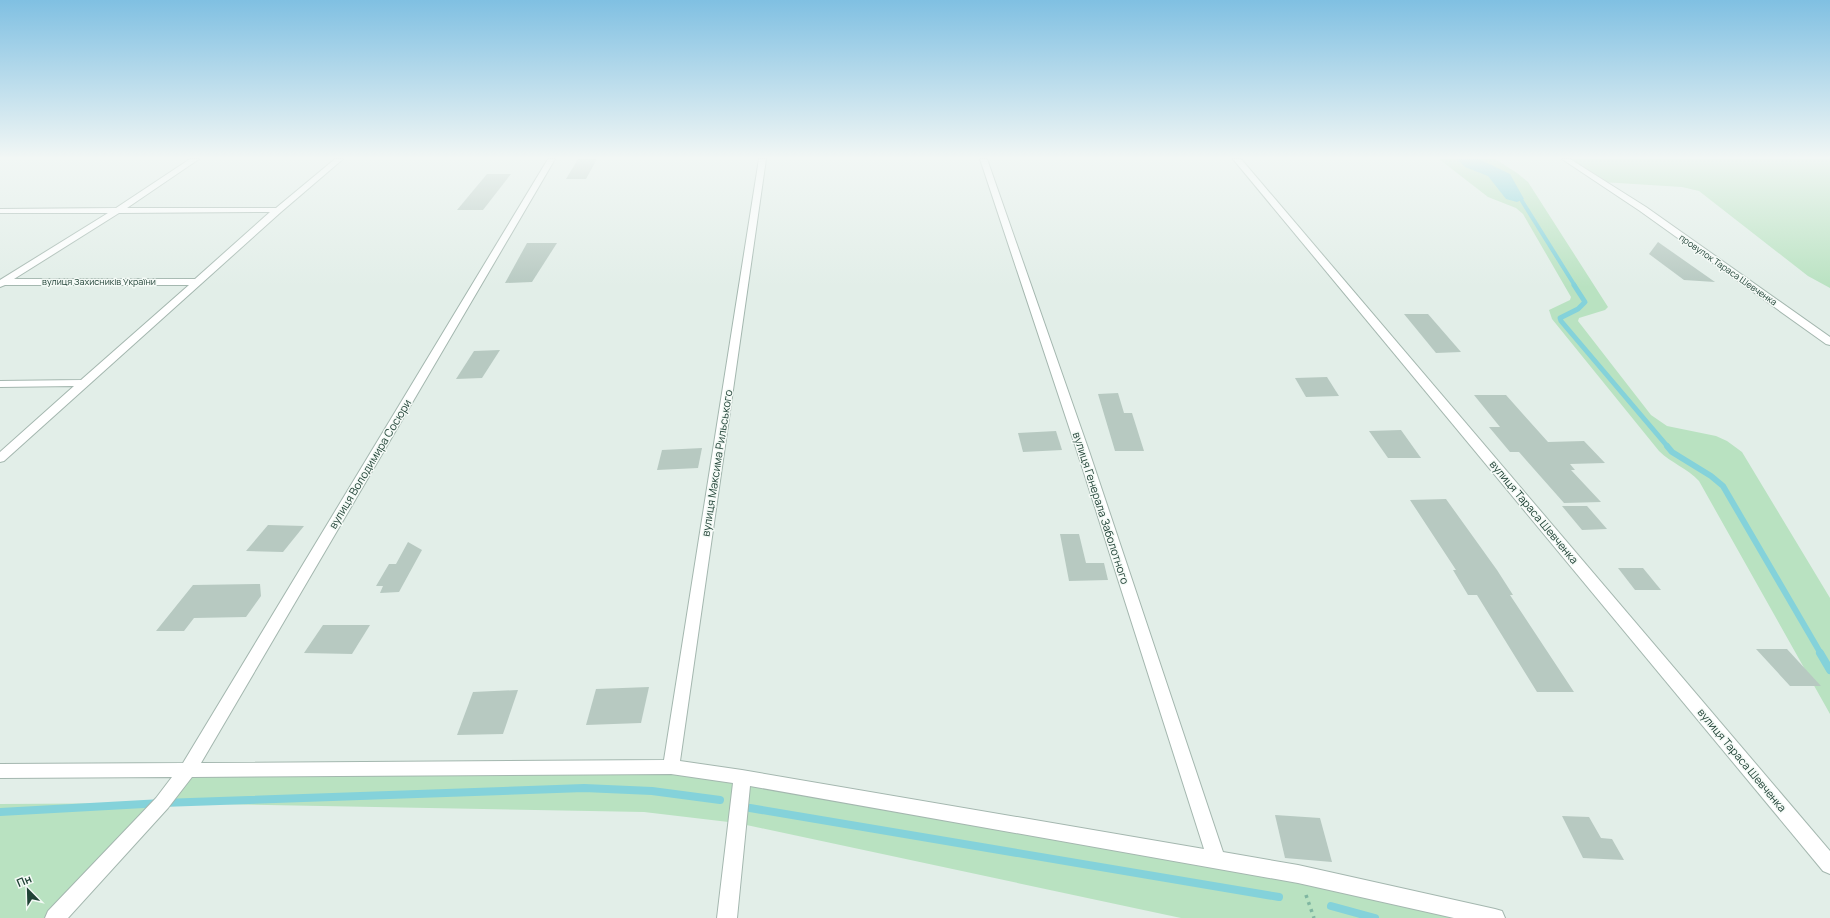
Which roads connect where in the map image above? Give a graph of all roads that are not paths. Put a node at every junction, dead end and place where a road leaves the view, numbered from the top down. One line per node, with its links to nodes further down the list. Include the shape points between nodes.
1 (131, 202): 10 (street)
2 (288, 202): 8 (street)
3 (526, 202): 18 (street, вулиця Володимира Сосюри)
4 (756, 202): 17 (street, вулиця Максима Рильського)
5 (999, 202): 21 (street, вулиця Генерала Заболотного)
6 (1273, 202): 22 (street, вулиця Тараса Шевченка)
7 (1632, 202): 13 (street, провулок Тараса Шевченка)
8 (278, 210): 10 (street); 11 (street)
9 (0, 211): 10 (street)
10 (117, 211): 12 (street)
11 (198, 282): 12 (street, вулиця Захисників України); 14 (street)
12 (1, 283)
13 (1830, 342)
14 (85, 383): 15 (street); 16 (street)
15 (0, 384)
16 (0, 458)
17 (671, 768): 18 (street); 20 (street)
18 (188, 769): 19 (street); 23 (street, вулиця Володимира Сосюри, via 162,803)
19 (0, 771)
20 (742, 777): 21 (street); 24 (street)
21 (1216, 859): 25 (street, via 1298,874)
22 (1830, 865)
23 (55, 918)
24 (727, 918)
25 (1495, 918)

